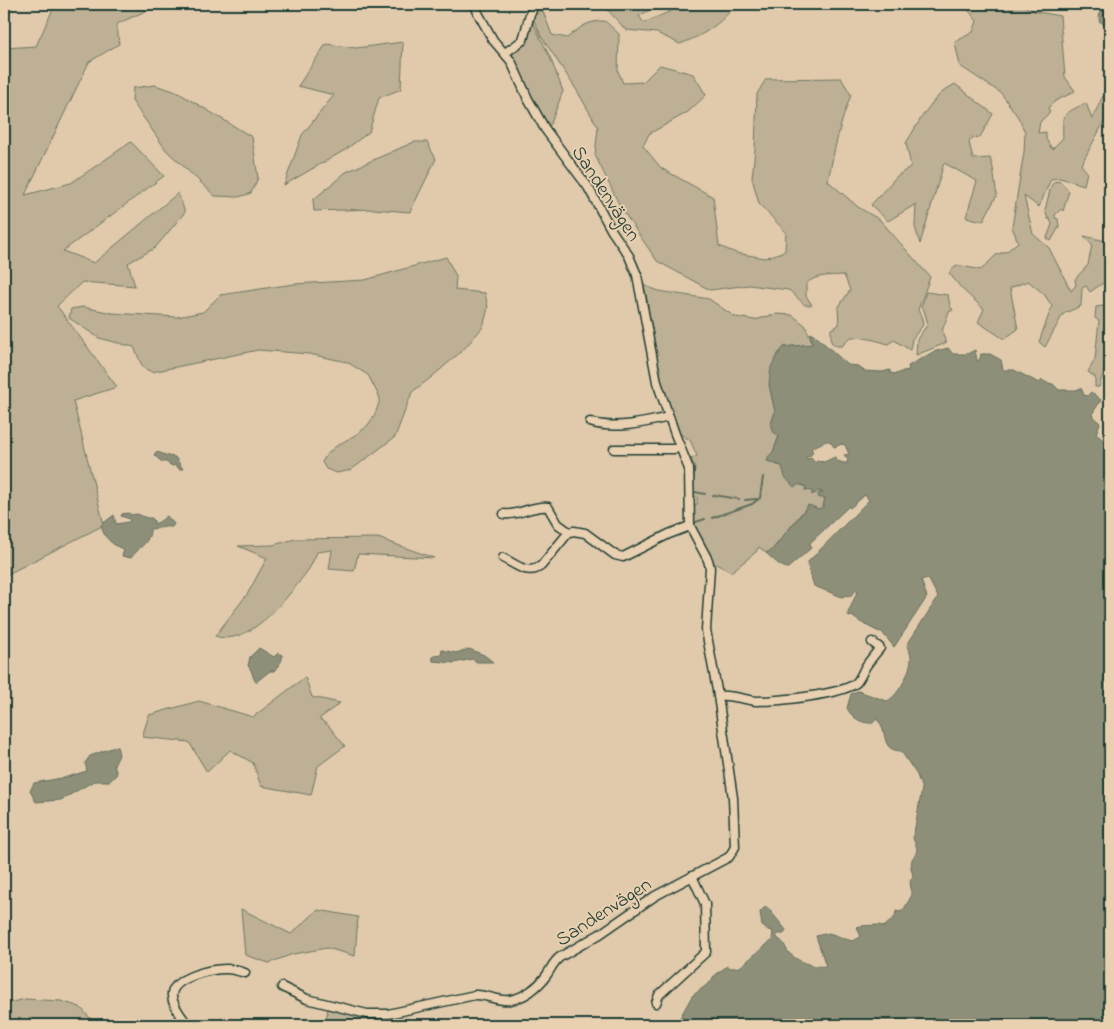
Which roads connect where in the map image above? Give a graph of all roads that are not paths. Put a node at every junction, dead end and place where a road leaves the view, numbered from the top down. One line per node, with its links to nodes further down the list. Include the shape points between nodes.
1 (475, 4): 3 (street, Sandenvägen, via 493,40)
2 (535, 4): 3 (street, via 523,40)
3 (504, 53): 4 (street, Sandenvägen, via 545,128 573,164 629,256 641,290 657,382)
4 (669, 417): 5 (street, via 610,426); 6 (street, Sandenvägen)
5 (590, 422)
6 (680, 447): 7 (street); 9 (street, Sandenvägen, via 689,469)
7 (614, 449)
8 (504, 514): 10 (street, via 514,515 548,507 558,524)
9 (690, 526): 10 (street, via 623,557 615,555 581,531); 13 (street, Sandenvägen, via 709,564 706,630)
10 (569, 532): 11 (street, via 535,570 521,568)
11 (503, 558)
12 (872, 642): 13 (street, via 880,648 855,684 844,689 797,698 756,701)
13 (718, 696): 14 (street, Sandenvägen, via 732,790 735,848 729,857)
14 (692, 876): 16 (street, Sandenvägen, via 560,957 541,983 510,1000 481,994 388,1014 367,1014 307,999); 17 (street, via 705,904 706,952 659,996)
15 (245, 972): 18 (street, via 228,969 195,974 175,987 173,1000)
16 (282, 987)
17 (656, 1003)
18 (188, 1025)

